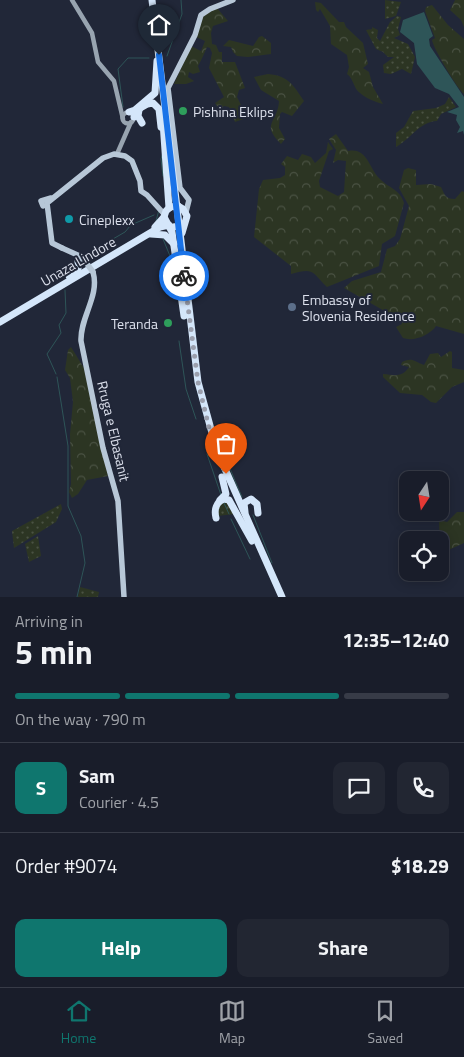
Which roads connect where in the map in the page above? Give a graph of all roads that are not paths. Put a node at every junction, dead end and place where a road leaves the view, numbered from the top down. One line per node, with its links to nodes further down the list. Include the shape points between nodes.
1 (72, 0): 6 (main road, via 92,33 98,62 114,81)
2 (148, 0): 5 (highway)
3 (152, 0): 8 (highway)
4 (233, 0): 18 (main road, via 202,13 195,35 168,88 180,188 188,198)
5 (157, 60): 8 (highway); 9 (highway, via 155,93)
6 (119, 108): 9 (main road); 10 (main road)
7 (140, 108): 9 (highway); 11 (highway, via 138,115); 13 (highway, via 150,103 159,108)
8 (164, 114): 13 (highway); 18 (highway); 24 (highway)
9 (130, 116): 10 (main road); 10 (main road, via 124,114); 12 (main road)
10 (123, 120): 12 (main road)
11 (142, 124)
12 (126, 132): 14 (main road)
13 (164, 150): 16 (highway)
14 (117, 154): 15 (main road, via 132,161); 28 (main road, Rruga e Elbasanit, bridge, via 102,158 47,202 52,243 82,257 94,273 92,298 81,330 81,341 118,501)
15 (143, 187): 17 (main road); 18 (main road)
16 (168, 193): 17 (main road, via 165,202); 18 (highway)
17 (157, 202): 18 (main road)
18 (175, 209): 19 (highway); 19 (highway, via 187,218); 23 (highway, Unaza Lindore, via 159,224)
19 (175, 226): 20 (highway, Unaza Lindore, via 162,226); 21 (highway); 24 (highway, via 182,230 189,290)
20 (148, 234): 21 (highway, via 165,235); 25 (highway, Unaza Lindore)
21 (174, 245): 24 (highway)
22 (78, 262): 23 (highway)
23 (52, 287): 25 (highway, Unaza Lindore)
24 (187, 315): 26 (highway, via 200,393)
25 (0, 320)
26 (224, 476): 27 (highway); 27 (highway, via 238,496 255,500 259,512 254,500 245,501 244,509); 27 (highway, via 226,494 217,503 215,518 215,511 218,502 224,499 229,500)
27 (254, 540): 29 (highway); 30 (highway)
28 (124, 597)
29 (278, 597)
30 (282, 597)

